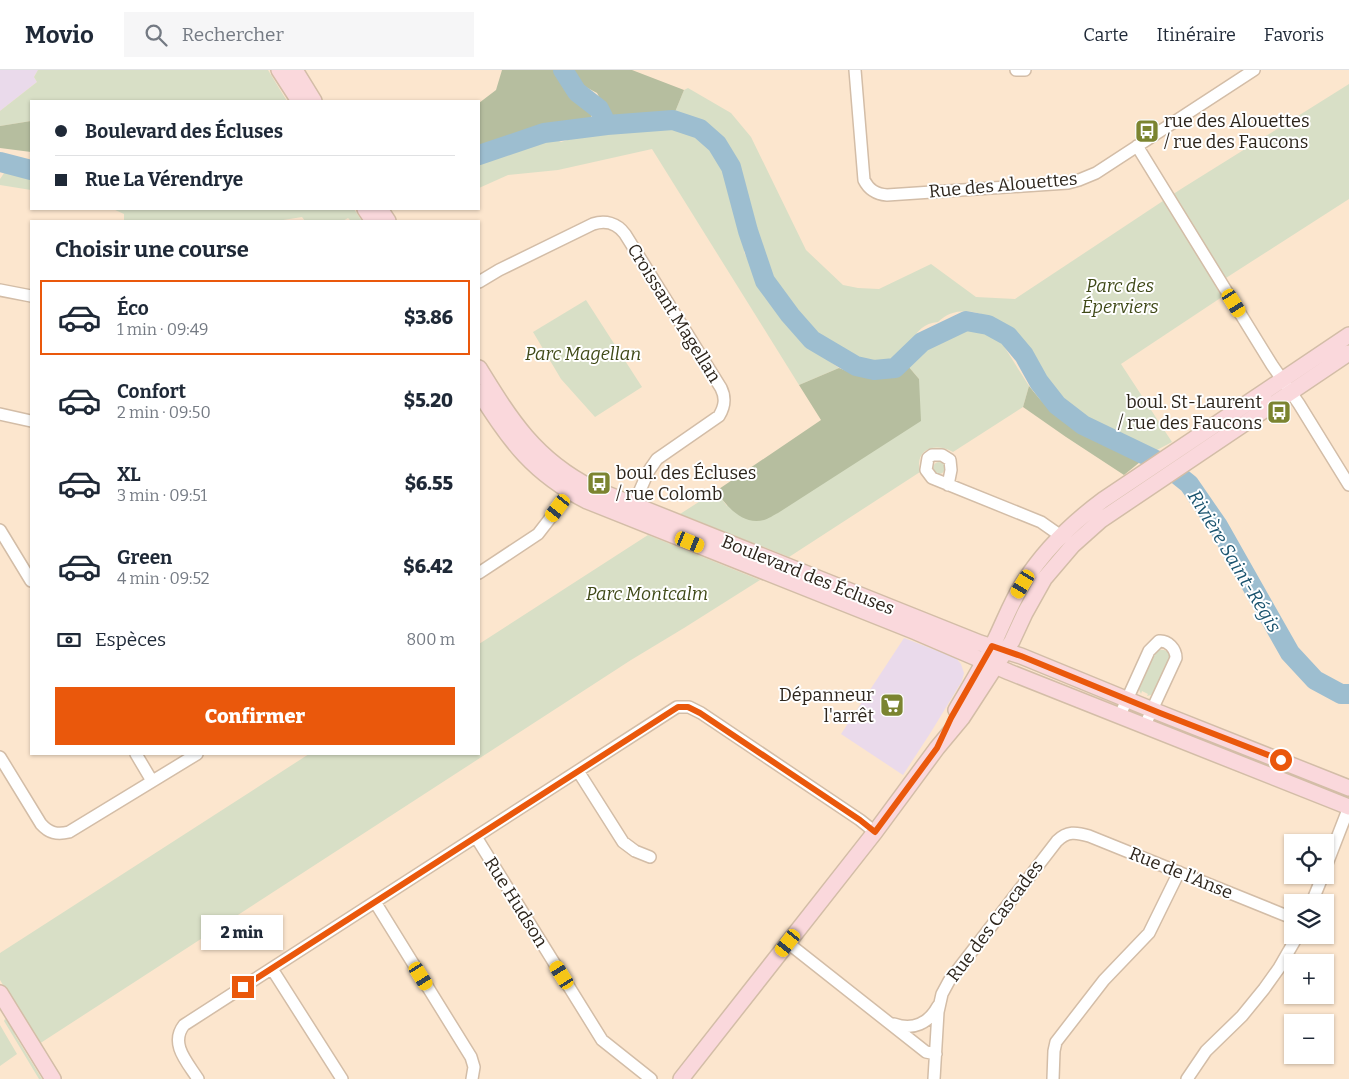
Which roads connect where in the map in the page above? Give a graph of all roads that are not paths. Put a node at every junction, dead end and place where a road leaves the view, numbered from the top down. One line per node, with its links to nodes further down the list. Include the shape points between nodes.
1 (279, 70): 7 (street)
2 (295, 70): 8 (street)
3 (855, 70): 9 (street, Rue des Alouettes, via 864,176 866,184 879,194 1074,182)
4 (1016, 70): 5 (street)
5 (1025, 70)
6 (1254, 70): 9 (street, Rue des Alouettes)
7 (297, 100)
8 (313, 100)
9 (1137, 146): 16 (street)
10 (480, 281): 24 (street, Croissant Magellan, via 592,224 611,223 625,234 721,388 725,400 718,416 657,459)
11 (0, 290): 12 (street)
12 (30, 296)
13 (1349, 335): 16 (street)
14 (1349, 353): 17 (street)
15 (480, 369): 21 (street, Boulevard des Écluses, via 526,438)
16 (1283, 379): 17 (street); 26 (street, via 1083,514)
17 (1291, 392): 23 (street); 29 (street, via 1158,480 1083,535 1038,588 1012,641)
18 (480, 394): 21 (street, Boulevard des Écluses, via 518,449 545,474)
19 (0, 414): 20 (street)
20 (30, 421)
21 (572, 485): 24 (street, Boulevard des Écluses, via 592,488); 27 (street, via 538,534)
22 (948, 485): 26 (street, via 1041,522)
23 (1349, 485)
24 (631, 511): 29 (street, Boulevard des Écluses); 30 (street, Boulevard des Écluses)
25 (0, 530): 28 (street)
26 (1061, 536): 29 (street, via 1023,584)
27 (480, 572)
28 (30, 579)
29 (999, 649): 30 (street); 31 (street, Boulevard des Écluses)
30 (990, 663): 33 (street, Boulevard des Écluses); 42 (street, via 962,718)
31 (1127, 698): 32 (street, Boulevard des Écluses); 32 (street, via 1151,647 1159,641 1166,642 1176,658); 33 (street)
32 (1152, 710): 34 (street); 40 (street, Boulevard des Écluses)
33 (1120, 715): 34 (street, Boulevard des Écluses)
34 (1146, 726): 41 (street, Boulevard des Écluses)
35 (137, 755): 39 (street)
36 (194, 755): 39 (street)
37 (0, 757): 39 (street, via 41,824 58,834 68,832)
38 (578, 770): 42 (street, via 673,709 688,707); 44 (street); 46 (street, via 619,837 635,851)
39 (152, 781)
40 (1349, 788)
41 (1349, 807): 45 (street)
42 (875, 832): 50 (street)
43 (1069, 833): 47 (street, Rue de l'Anse, via 1079,833); 54 (street, Rue des Cascades, via 1061,836 959,965)
44 (476, 837): 48 (street); 61 (street, Rue Hudson, via 602,1040)
45 (1334, 846)
46 (650, 857)
47 (1179, 872): 49 (street, Rue de l'Anse); 64 (street, via 1149,933 1109,975 1056,1042)
48 (375, 902): 52 (street); 60 (street, via 471,1057 474,1067)
49 (1284, 915)
50 (788, 943): 55 (street); 62 (street)
51 (1293, 944): 65 (street, via 1259,996 1206,1051)
52 (272, 969): 58 (street, via 184,1026 178,1038 180,1051); 59 (street)
53 (2, 1001): 57 (street)
54 (939, 1004): 55 (street, via 929,1019 915,1026 902,1027); 56 (street, Rue des Cascades)
55 (888, 1022): 56 (street, via 926,1052)
56 (936, 1054): 63 (street, Rue des Cascades)
57 (53, 1079)
58 (198, 1079)
59 (342, 1079)
60 (472, 1079)
61 (651, 1079)
62 (681, 1079)
63 (934, 1079)
64 (1053, 1079)
65 (1187, 1079)

